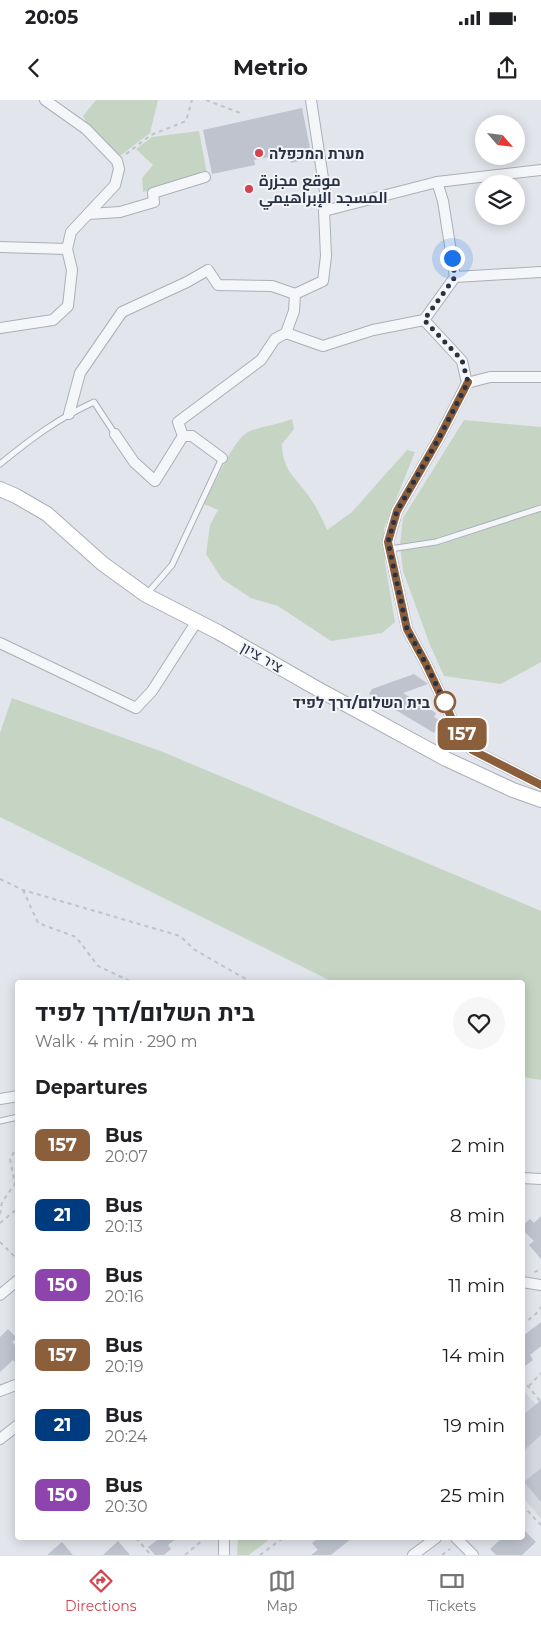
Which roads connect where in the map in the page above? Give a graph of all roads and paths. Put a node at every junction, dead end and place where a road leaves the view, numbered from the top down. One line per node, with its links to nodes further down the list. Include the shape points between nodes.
1 (45, 100): 6 (street, via 86,129)
2 (192, 100): 6 (path, via 186,121 151,135)
3 (206, 100): 5 (path)
4 (310, 100): 10 (street, via 326,198)
5 (243, 114)
6 (117, 162): 11 (street, via 116,185)
7 (541, 170): 9 (street)
8 (205, 177): 11 (street, via 153,194 154,202 120,212)
9 (437, 182): 10 (street); 15 (street)
10 (324, 211): 16 (street, via 326,256 323,281)
11 (88, 214): 13 (street, via 71,232)
12 (0, 247): 13 (street)
13 (67, 249): 18 (street, via 72,270 68,306 53,320)
14 (541, 272): 15 (street)
15 (455, 277): 17 (street)
16 (295, 294): 19 (street, via 294,311); 22 (street, via 272,286 218,285 208,270 122,312 80,373)
17 (424, 320): 19 (street, via 373,330 324,346); 21 (street, via 462,360)
18 (0, 328)
19 (286, 333): 24 (street, via 275,339 261,360 178,422)
20 (541, 376): 21 (street)
21 (468, 382): 29 (street, via 397,511)
22 (69, 414): 23 (lane, via 94,402); 26 (lane, via 39,432)
23 (115, 434): 24 (street, via 134,462 155,481)
24 (182, 436): 25 (street, via 192,436)
25 (222, 458): 30 (lane, via 172,565)
26 (0, 464)
27 (0, 489): 30 (street, ציר ציון, via 46,514 103,564)
28 (541, 508): 29 (lane, via 436,542)
29 (389, 549): 33 (street, via 407,629 452,719 472,750)
30 (146, 595): 31 (street, ציר ציון)
31 (197, 621): 32 (street, via 152,691 136,708); 34 (street, ציר ציון, via 446,759)
32 (0, 643)
33 (541, 785)
34 (541, 800)
35 (0, 879): 36 (path)
36 (23, 890): 37 (path, via 38,922 76,937 98,966); 38 (path, via 180,936 195,950)
37 (128, 980)
38 (248, 980)
39 (15, 1096): 40 (street)
40 (0, 1099)
41 (15, 1118): 42 (lane)
42 (0, 1121)
43 (15, 1150): 46 (path, via 10,1159)
44 (525, 1178): 45 (street)
45 (541, 1179)
46 (15, 1184): 48 (path, via 2,1202)
47 (15, 1210): 49 (path)
48 (0, 1214)
49 (0, 1223)
50 (0, 1242): 51 (path)
51 (15, 1257)
52 (15, 1282): 55 (street)
53 (525, 1285): 54 (street)
54 (541, 1285)
55 (0, 1295)
56 (541, 1308): 57 (path)
57 (525, 1323)
58 (541, 1373): 61 (path)
59 (525, 1382): 61 (path)
60 (15, 1385): 62 (street)
61 (528, 1386): 63 (path)
62 (0, 1391)
63 (541, 1402)
64 (15, 1428): 65 (street)
65 (0, 1440)
66 (525, 1508): 67 (path)
67 (541, 1525)
68 (138, 1540): 74 (path)
69 (203, 1540): 75 (path)
70 (224, 1540): 76 (street)
71 (280, 1540): 77 (path)
72 (433, 1540): 78 (street)
73 (458, 1540): 79 (street)
74 (150, 1555)
75 (185, 1555)
76 (224, 1555)
77 (260, 1555)
78 (413, 1555)
79 (473, 1555)

